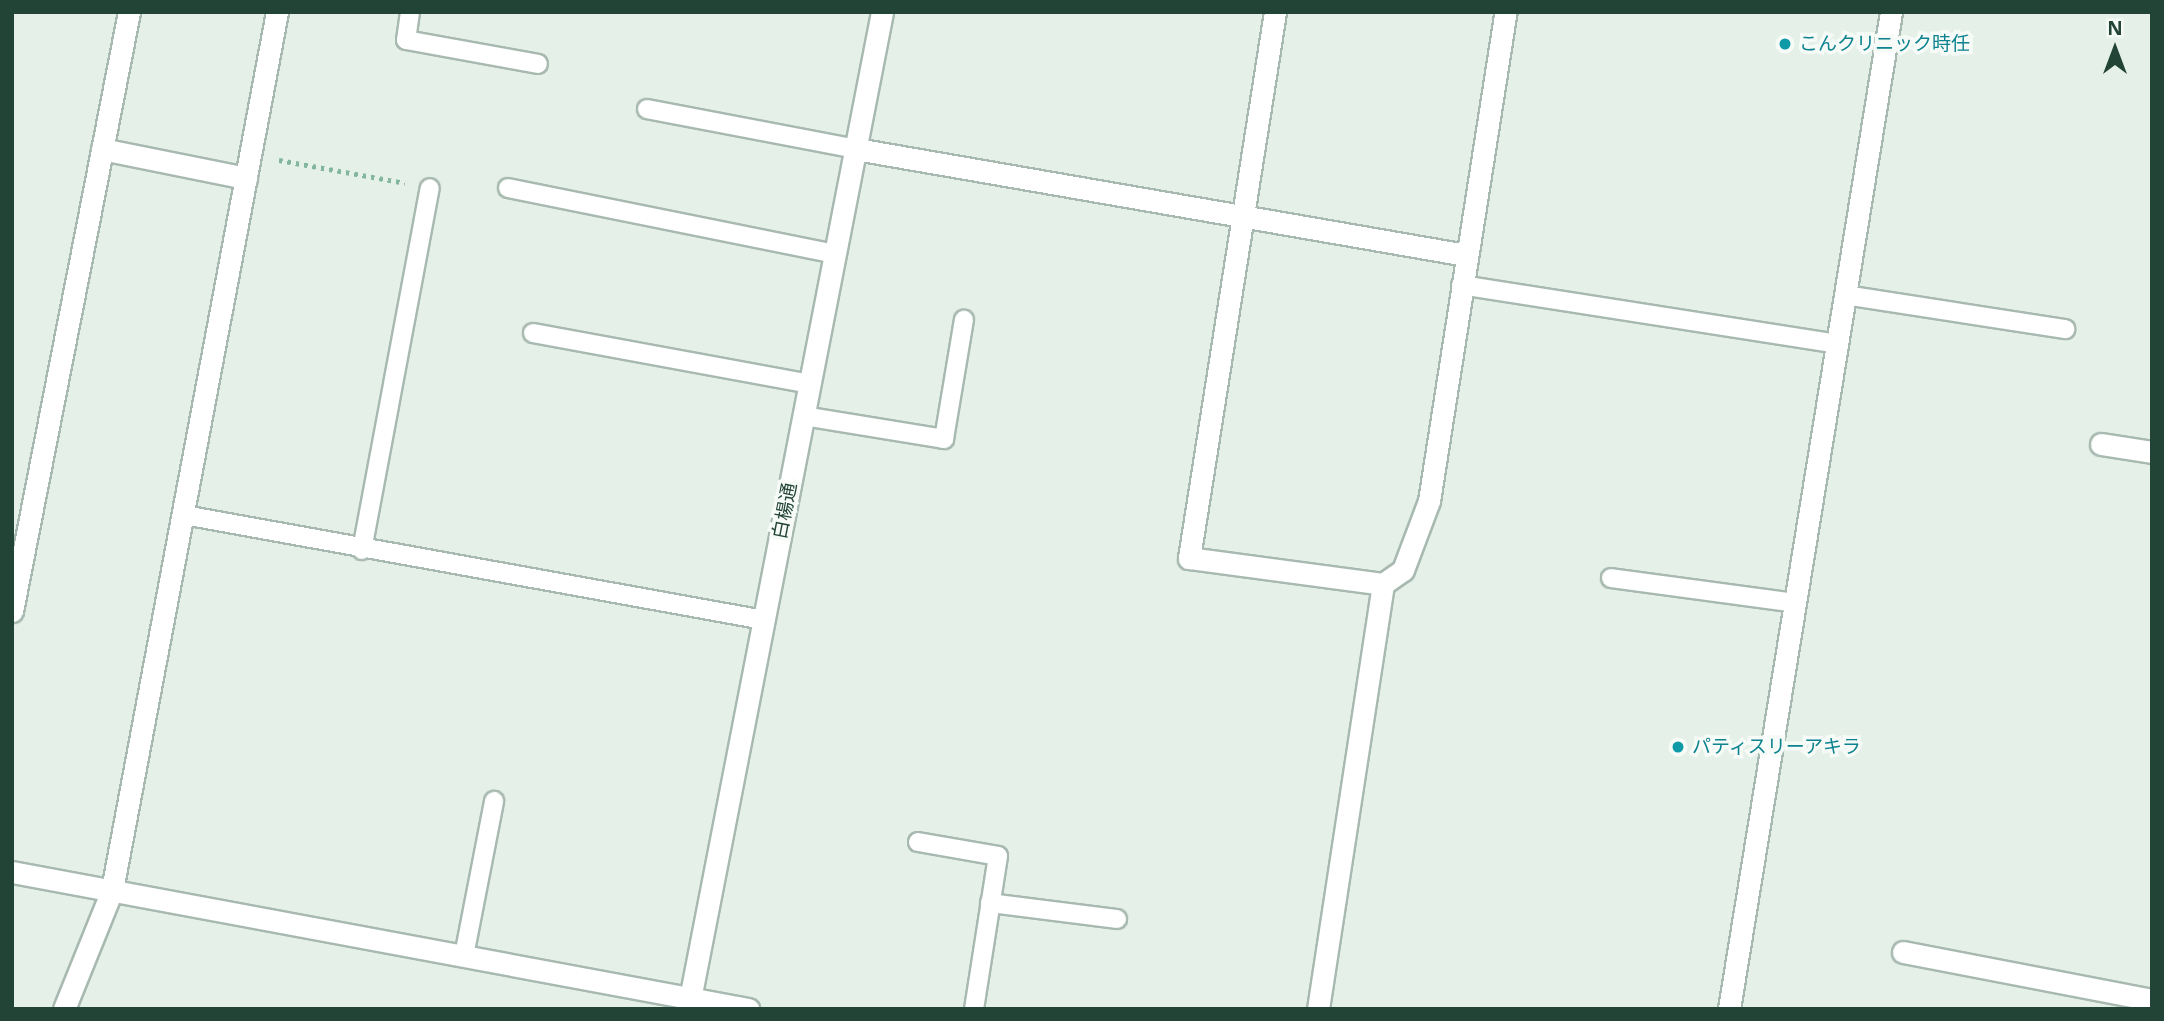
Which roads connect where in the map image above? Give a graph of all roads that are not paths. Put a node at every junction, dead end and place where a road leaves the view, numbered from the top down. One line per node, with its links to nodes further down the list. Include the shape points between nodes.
1 (129, 12): 10 (street)
2 (277, 12): 12 (street)
3 (410, 12): 8 (lane, via 405,40)
4 (882, 12): 11 (street, 白楊通)
5 (1275, 12): 15 (street)
6 (1506, 12): 17 (street)
7 (1891, 12): 19 (street)
8 (538, 64)
9 (647, 109): 11 (lane)
10 (102, 149): 12 (street); 33 (street)
11 (856, 149): 15 (street); 16 (street, 白楊通)
12 (246, 178): 28 (street)
13 (430, 188): 29 (lane)
14 (508, 188): 16 (lane)
15 (1244, 220): 17 (street); 31 (street, via 1189,558)
16 (835, 254): 24 (street, 白楊通)
17 (1466, 255): 18 (street)
18 (1461, 285): 23 (lane); 31 (street, via 1429,501 1403,570)
19 (1845, 295): 21 (lane); 23 (street)
20 (964, 320): 25 (lane, via 944,439)
21 (2065, 329)
22 (533, 333): 24 (lane)
23 (1837, 344): 32 (street)
24 (810, 384): 25 (street, 白楊通)
25 (804, 416): 34 (street, 白楊通)
26 (2101, 444): 27 (street)
27 (2152, 452)
28 (184, 516): 29 (lane); 38 (street)
29 (362, 550): 34 (lane)
30 (1611, 578): 32 (lane)
31 (1383, 584): 48 (street)
32 (1795, 603): 49 (street)
33 (12, 611)
34 (764, 621): 44 (street, 白楊通)
35 (494, 801): 42 (lane)
36 (918, 842): 39 (lane, via 998,856)
37 (12, 872): 38 (street)
38 (112, 890): 42 (street); 45 (street)
39 (990, 903): 40 (lane); 47 (lane)
40 (1117, 919)
41 (1903, 952): 43 (street)
42 (464, 956): 44 (street)
43 (2152, 1000)
44 (689, 1004): 46 (street)
45 (64, 1009)
46 (748, 1009)
47 (974, 1009)
48 (1318, 1009)
49 (1728, 1009)

